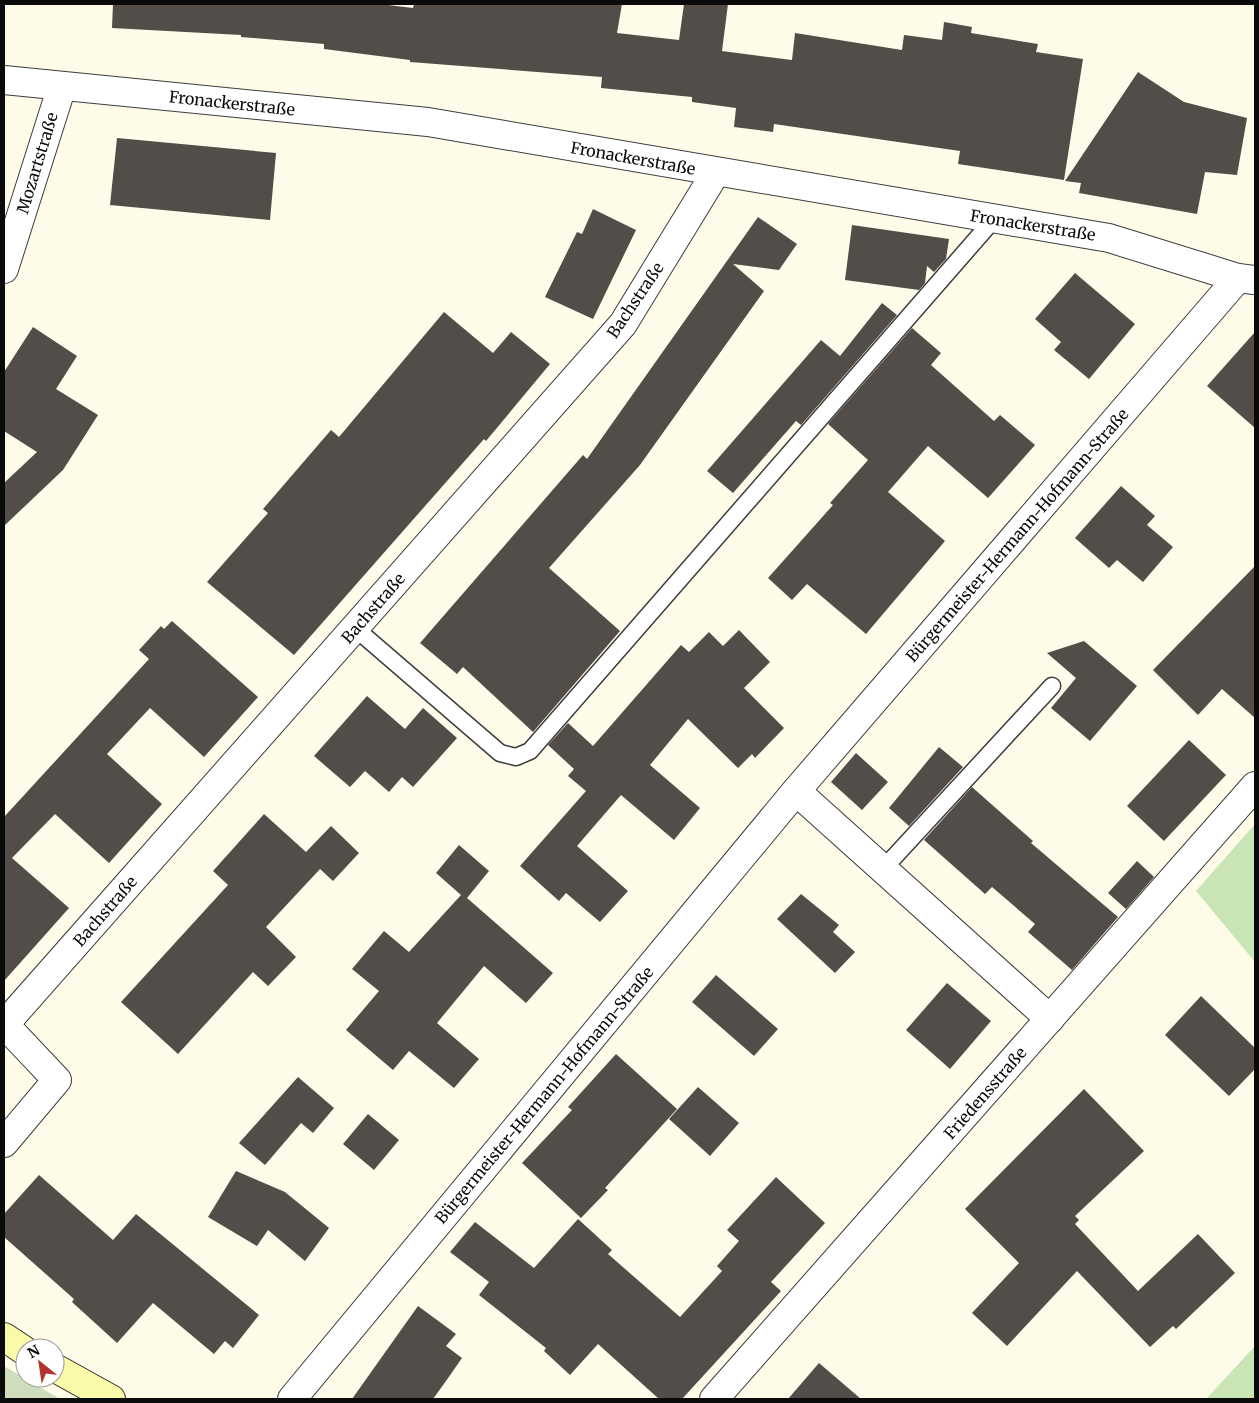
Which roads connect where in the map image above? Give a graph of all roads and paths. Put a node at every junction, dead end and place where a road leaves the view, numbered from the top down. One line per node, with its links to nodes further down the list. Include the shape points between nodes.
1 (4, 80): 2 (street, Fronackerstraße)
2 (62, 86): 3 (street, Fronackerstraße, via 428,122); 5 (street, Mozartstraße)
3 (716, 172): 4 (street, Fronackerstraße); 7 (street, Bachstraße, via 623,324)
4 (994, 219): 6 (street, Fronackerstraße, via 1109,238); 7 (lane, via 530,751 516,757 500,753)
5 (4, 268)
6 (1247, 279): 10 (street, Bürgermeister-Hermann-Hofmann-Straße)
7 (355, 628): 13 (street, Bachstraße)
8 (1052, 686): 11 (lane)
9 (1255, 786): 12 (street, Friedensstraße)
10 (796, 791): 11 (street); 19 (street, Bürgermeister-Hermann-Hofmann-Straße)
11 (883, 869): 12 (street)
12 (1050, 1019): 20 (street, Friedensstraße)
13 (4, 1025): 14 (street, via 56,1080)
14 (4, 1143)
15 (4, 1337): 16 (street)
16 (15, 1344)
17 (65, 1374): 18 (street)
18 (111, 1399)
19 (292, 1399)
20 (714, 1399)

